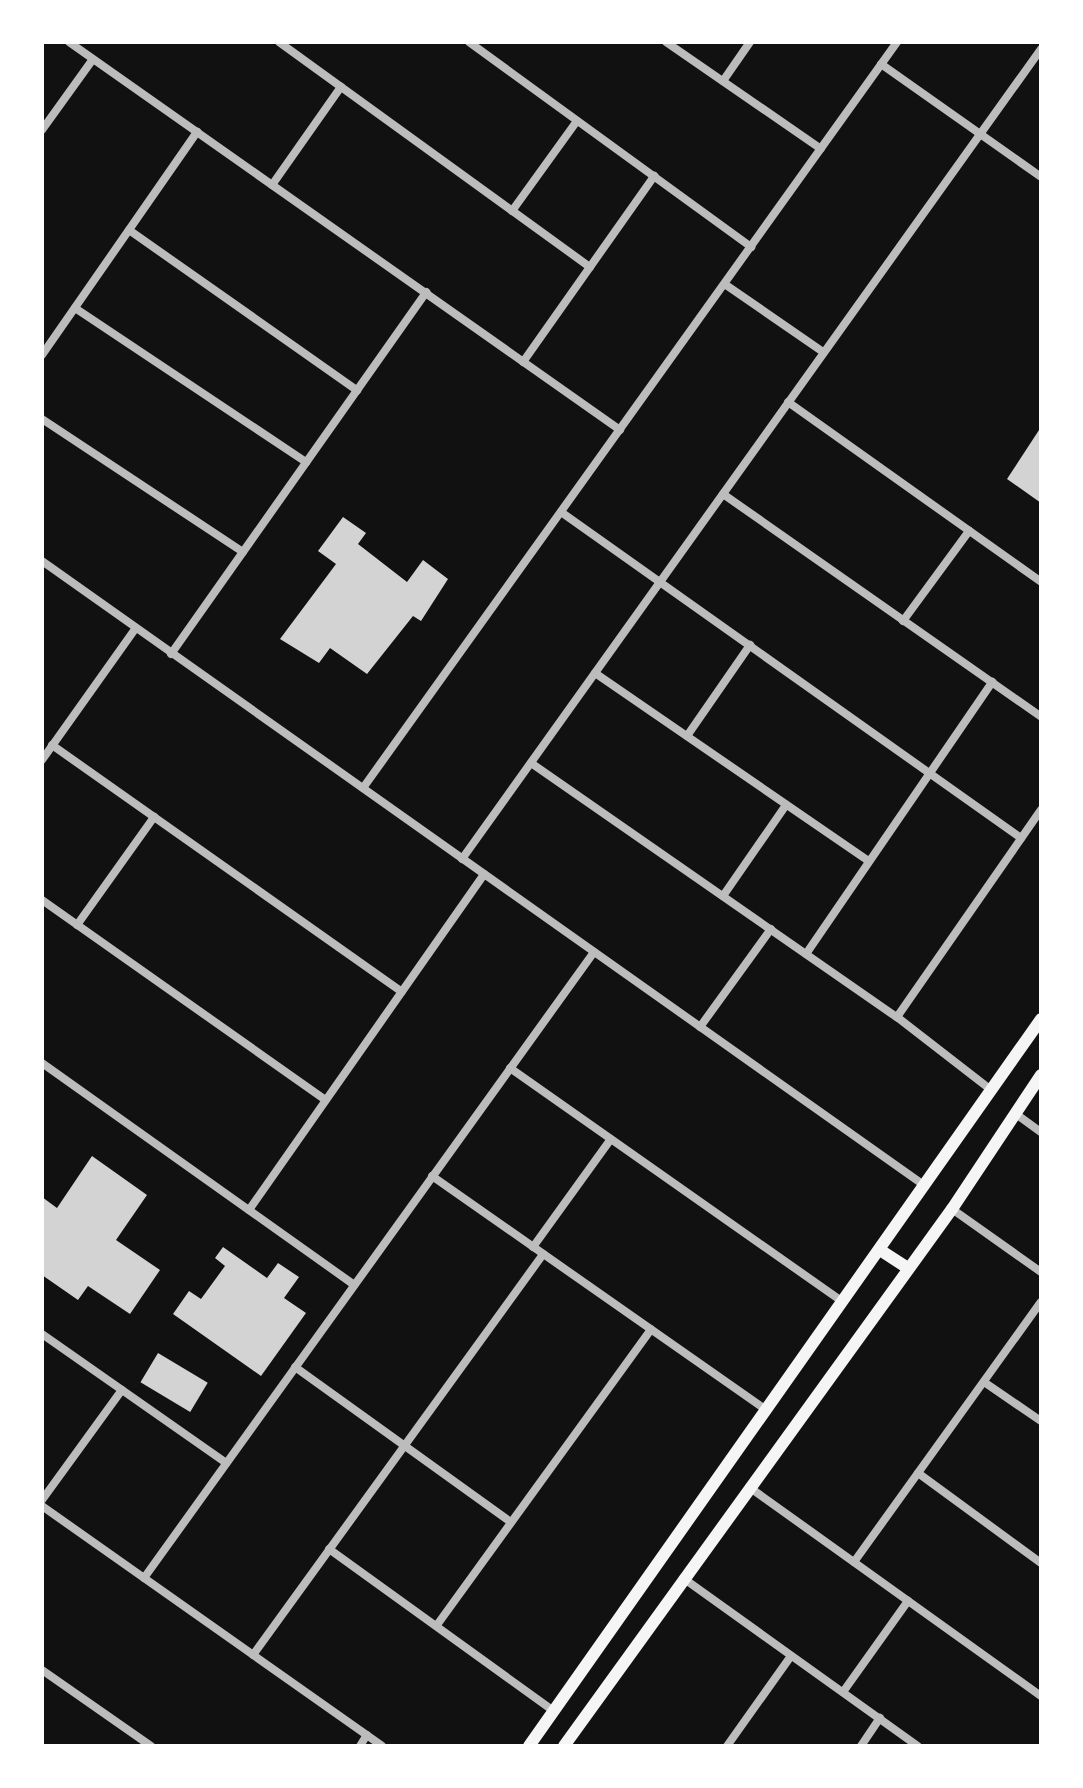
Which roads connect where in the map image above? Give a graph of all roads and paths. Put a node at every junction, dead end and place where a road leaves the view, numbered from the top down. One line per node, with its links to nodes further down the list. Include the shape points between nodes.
1 (69, 42): 8 (street)
2 (279, 42): 11 (street)
3 (469, 42): 12 (street)
4 (666, 42): 10 (street)
5 (750, 42): 10 (street)
6 (897, 42): 9 (street)
7 (1040, 45): 15 (street)
8 (93, 59): 13 (street); 14 (street)
9 (881, 64): 15 (street); 16 (street)
10 (723, 81): 16 (street)
11 (341, 87): 19 (street); 20 (street)
12 (577, 121): 17 (street); 20 (street)
13 (42, 130)
14 (197, 132): 19 (street); 21 (street)
15 (980, 134): 18 (street); 27 (street)
16 (821, 149): 22 (street)
17 (654, 176): 22 (street); 23 (street)
18 (1041, 177)
19 (272, 185): 25 (street)
20 (512, 211): 23 (street)
21 (129, 230): 26 (street); 30 (street)
22 (751, 247): 24 (street)
23 (590, 267): 29 (street)
24 (726, 285): 27 (street); 33 (street)
25 (426, 292): 29 (street); 30 (street)
26 (75, 308): 28 (street); 34 (street)
27 (823, 352): 31 (street)
28 (42, 355)
29 (523, 362): 33 (street)
30 (357, 390): 34 (street)
31 (788, 402): 35 (street); 37 (street)
32 (42, 419): 38 (street)
33 (620, 430): 36 (street)
34 (306, 462): 38 (street)
35 (723, 494): 40 (street); 42 (street)
36 (561, 512): 40 (street); 54 (street)
37 (969, 531): 41 (street); 42 (street)
38 (243, 552): 45 (street)
39 (42, 561): 43 (street)
40 (660, 582): 44 (street); 46 (street)
41 (1041, 582)
42 (903, 621): 47 (street)
43 (135, 629): 45 (street); 50 (street)
44 (750, 645): 49 (street); 53 (street)
45 (171, 654): 54 (street)
46 (595, 673): 49 (street); 52 (street)
47 (992, 682): 48 (street); 53 (street)
48 (1041, 717)
49 (687, 736): 55 (street)
50 (52, 745): 51 (street); 57 (street)
51 (42, 760)
52 (531, 763): 59 (street); 62 (street)
53 (930, 773): 58 (street); 60 (street)
54 (363, 788): 59 (street)
55 (786, 805): 60 (street); 62 (street)
56 (1041, 810): 58 (street)
57 (154, 817): 64 (street); 68 (street)
58 (1021, 838): 69 (street)
59 (462, 859): 61 (street)
60 (869, 861): 67 (street)
61 (484, 874): 66 (street); 68 (street)
62 (723, 896): 65 (street)
63 (42, 900): 64 (street)
64 (77, 925): 76 (street)
65 (771, 929): 67 (street); 71 (street)
66 (594, 952): 71 (street); 73 (street)
67 (806, 954): 69 (street)
68 (402, 992): 76 (street)
69 (897, 1017): 75 (street)
70 (1041, 1019): 75 (main road)
71 (700, 1027): 81 (street)
72 (42, 1063): 83 (street)
73 (510, 1068): 79 (street); 80 (street)
74 (1041, 1075): 77 (main road)
75 (991, 1090): 81 (main road)
76 (326, 1100): 83 (street)
77 (1016, 1114): 78 (street); 82 (main road)
78 (1041, 1132)
79 (611, 1139): 84 (street); 90 (street)
80 (432, 1176): 84 (street); 89 (street)
81 (925, 1186): 85 (main road)
82 (952, 1209): 87 (main road); 88 (street)
83 (249, 1210): 89 (street)
84 (533, 1247): 86 (street)
85 (880, 1250): 87 (main road); 90 (main road)
86 (543, 1254): 92 (street); 99 (street)
87 (906, 1267): 102 (main road)
88 (1041, 1272)
89 (354, 1285): 94 (street)
90 (843, 1302): 97 (main road)
91 (1041, 1302): 95 (street)
92 (651, 1329): 97 (street); 104 (street)
93 (42, 1334): 96 (street)
94 (295, 1367): 99 (street); 100 (street)
95 (984, 1382): 98 (street); 101 (street)
96 (122, 1390): 100 (street); 103 (street)
97 (767, 1411): 117 (main road)
98 (1041, 1421)
99 (405, 1445): 104 (street); 105 (street)
100 (226, 1463): 108 (street)
101 (918, 1473): 106 (street); 107 (street)
102 (748, 1487): 106 (street); 109 (main road)
103 (42, 1503): 108 (street)
104 (511, 1522): 111 (street)
105 (329, 1549): 111 (street); 112 (street)
106 (854, 1562): 110 (street)
107 (1041, 1563)
108 (144, 1578): 112 (street)
109 (683, 1578): 113 (street); 124 (main road)
110 (908, 1601): 115 (street); 116 (street)
111 (437, 1625): 117 (street)
112 (253, 1655): 119 (street)
113 (791, 1656): 115 (street); 125 (street)
114 (42, 1670): 120 (street)
115 (843, 1692): 118 (street)
116 (1041, 1696)
117 (554, 1711): 123 (main road)
118 (880, 1718): 126 (street); 127 (street)
119 (367, 1735): 121 (street); 122 (street)
120 (151, 1746)
121 (360, 1746)
122 (382, 1746)
123 (529, 1746)
124 (564, 1746)
125 (727, 1746)
126 (861, 1746)
127 (918, 1746)

